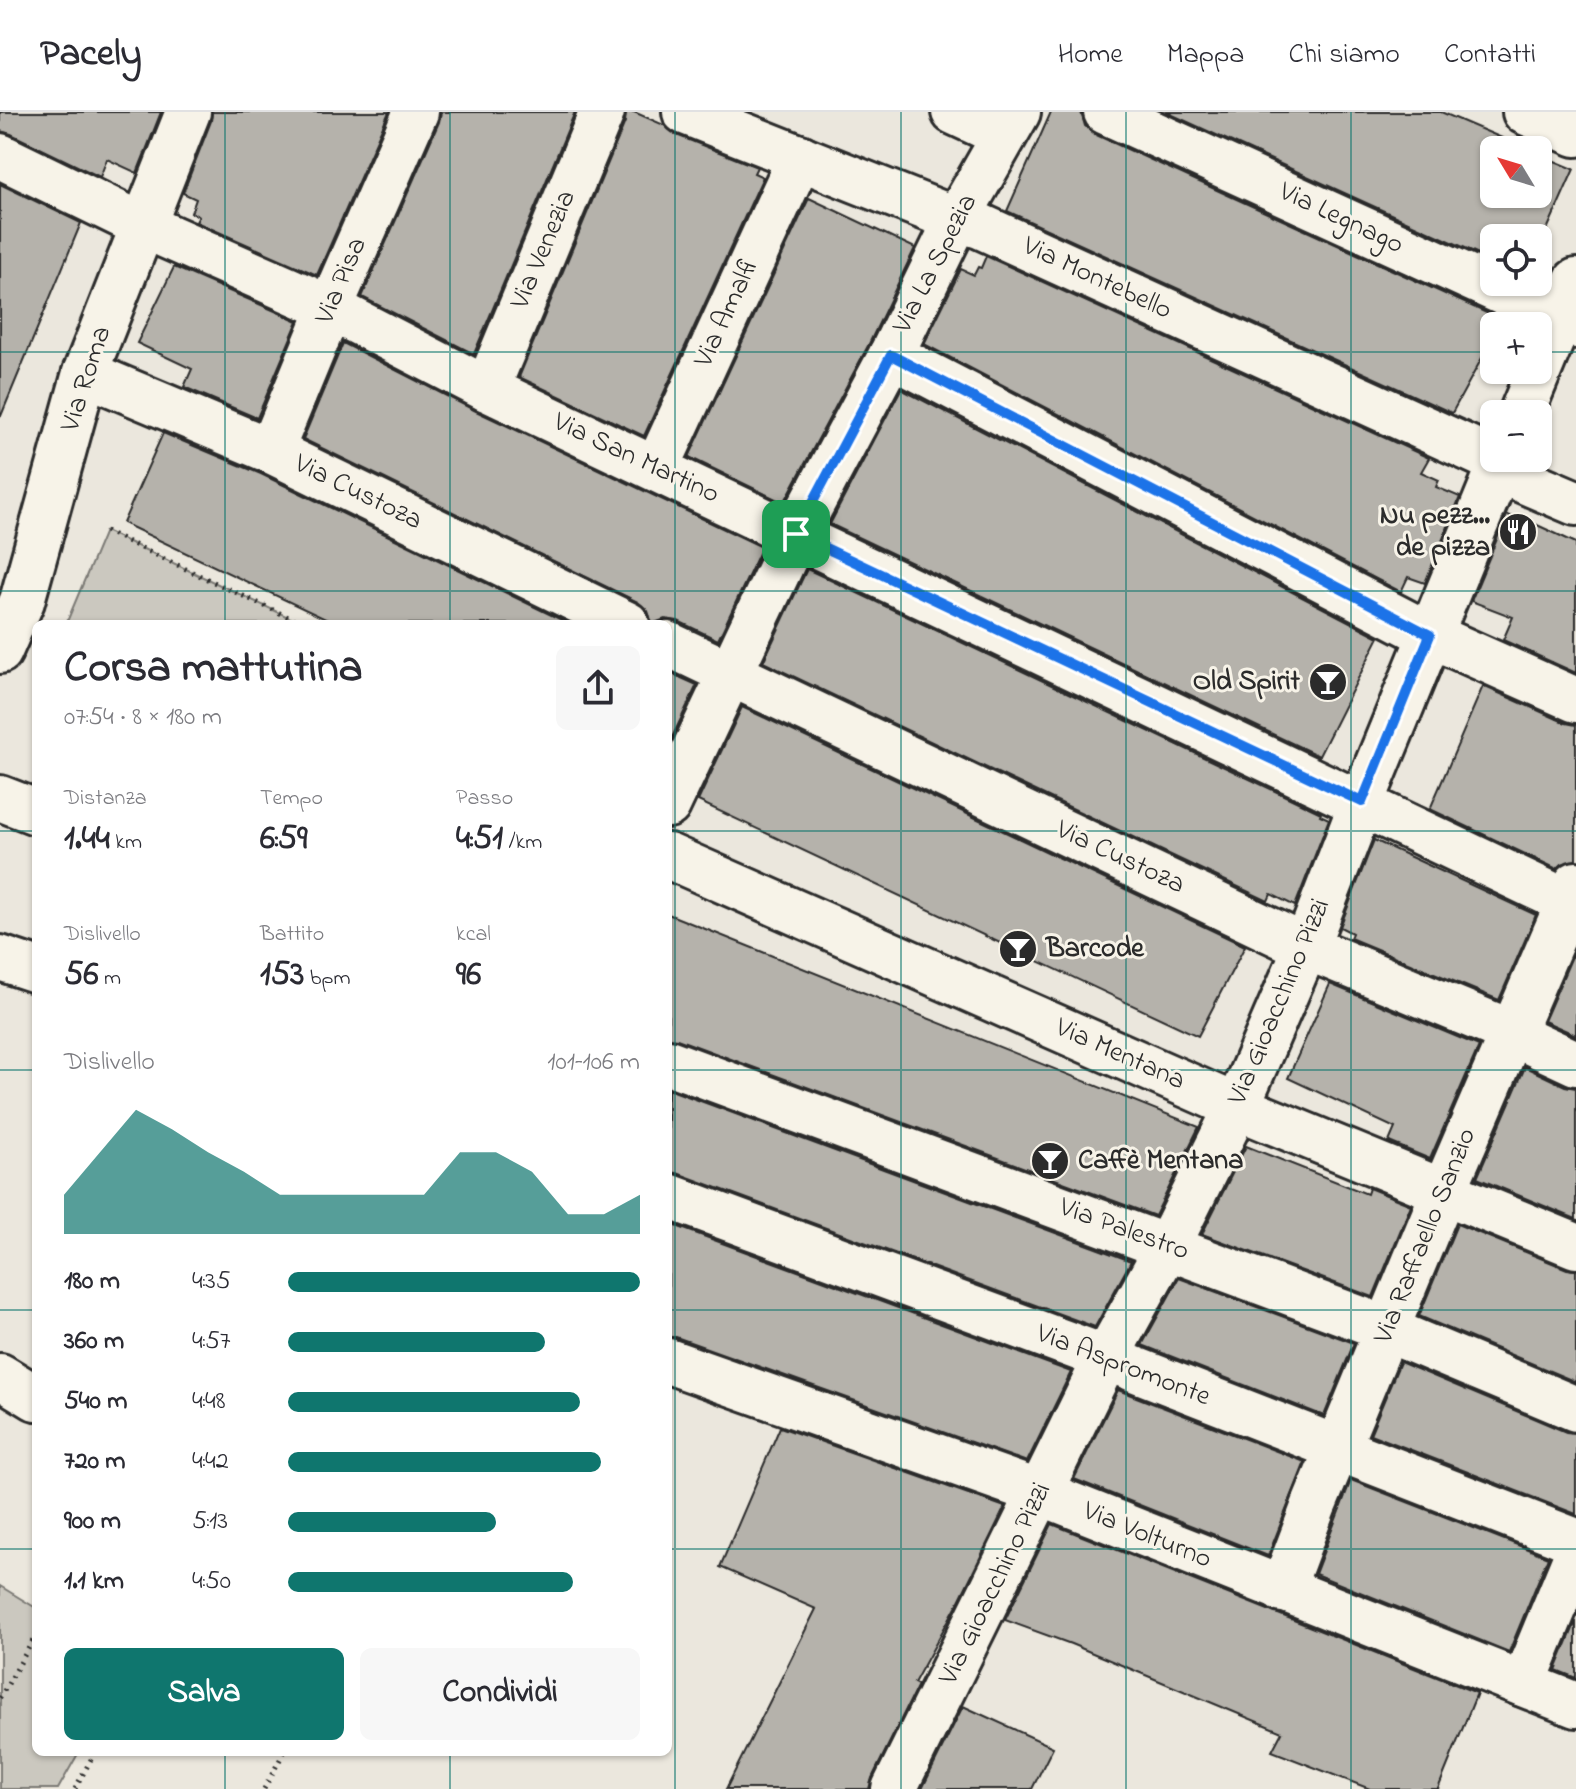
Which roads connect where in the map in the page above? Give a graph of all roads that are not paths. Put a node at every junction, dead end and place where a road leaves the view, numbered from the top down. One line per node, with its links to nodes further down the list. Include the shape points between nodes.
1 (188, 112): 12 (street, Via Roma)
2 (416, 112): 13 (street, Via Pisa)
3 (602, 112): 17 (street, Via Venezia)
4 (685, 112): 10 (street, Via Montebello)
5 (1106, 112): 14 (street, Via Legnago)
6 (1525, 112): 8 (street)
7 (985, 116): 11 (street, Via La Spezia)
8 (1576, 134)
9 (0, 156): 12 (street, Via San Martino)
10 (800, 157): 11 (street, Via Montebello); 21 (street, Via Amalfi)
11 (957, 219): 15 (street, Via La Spezia); 20 (street, Via Montebello)
12 (144, 226): 13 (street, Via San Martino); 16 (street, Via Roma)
13 (330, 308): 17 (street, Via San Martino); 19 (street, Via Pisa)
14 (1571, 309): 18 (street)
15 (891, 355): 25 (street, Via La Spezia); 28 (street)
16 (85, 373): 19 (street, Via Custoza); 26 (street, Via Roma)
17 (487, 389): 21 (street, Via San Martino)
18 (1528, 400)
19 (271, 451): 27 (street, Via Custoza)
20 (1480, 454)
21 (657, 468): 25 (street, Via San Martino)
22 (1503, 472): 28 (street, Via Gioacchino Pizzi)
23 (1517, 472): 24 (street, Via Montebello)
24 (1576, 503)
25 (796, 534): 31 (street, Via La Spezia); 35 (street, Via San Martino)
26 (11, 597): 30 (street, Via Roma)
27 (619, 620)
28 (1430, 635): 32 (street); 35 (street, Via Gioacchino Pizzi)
29 (672, 646): 31 (street, Via Custoza)
30 (0, 651)
31 (730, 674): 33 (street, Via La Spezia); 39 (street, Via Custoza)
32 (1576, 700)
33 (672, 797)
34 (0, 798): 36 (street)
35 (1362, 802): 38 (street, Via San Martino); 39 (street, Via Gioacchino Pizzi)
36 (32, 810)
37 (672, 858): 45 (street, Via Mentana)
38 (1574, 897): 42 (street, Via Raffaello Sanzio)
39 (1306, 947): 42 (street, Via Custoza); 45 (street, Via Gioacchino Pizzi)
40 (0, 958): 41 (street)
41 (32, 969)
42 (1511, 1033): 44 (street, Via Custoza); 46 (street, Via Raffaello Sanzio)
43 (672, 1063): 48 (street, Via Palestro)
44 (1576, 1063)
45 (1237, 1107): 46 (street, Via Mentana); 48 (street, Via Gioacchino Pizzi)
46 (1443, 1193): 49 (street, Via Mentana); 50 (street, Via Raffaello Sanzio)
47 (672, 1197): 51 (street, Via Aspromonte)
48 (1168, 1246): 50 (street, Via Palestro); 51 (street, Via Gioacchino Pizzi)
49 (1576, 1246)
50 (1387, 1329): 55 (street, Via Palestro); 56 (street, Via Raffaello Sanzio)
51 (1106, 1358): 56 (street, Via Aspromonte); 57 (street, Via Gioacchino Pizzi)
52 (672, 1362): 57 (street, Via Volturno)
53 (0, 1376): 54 (street)
54 (32, 1396)
55 (1576, 1409)
56 (1339, 1449): 58 (street, Via Aspromonte); 60 (street, Via Raffaello Sanzio)
57 (1041, 1493): 60 (street, Via Volturno); 63 (street, Via Gioacchino Pizzi)
58 (1576, 1541)
59 (1576, 1556): 61 (street)
60 (1282, 1590): 61 (street, Via Volturno)
61 (1523, 1684): 62 (street, Via Volturno)
62 (1576, 1705)
63 (894, 1789)

